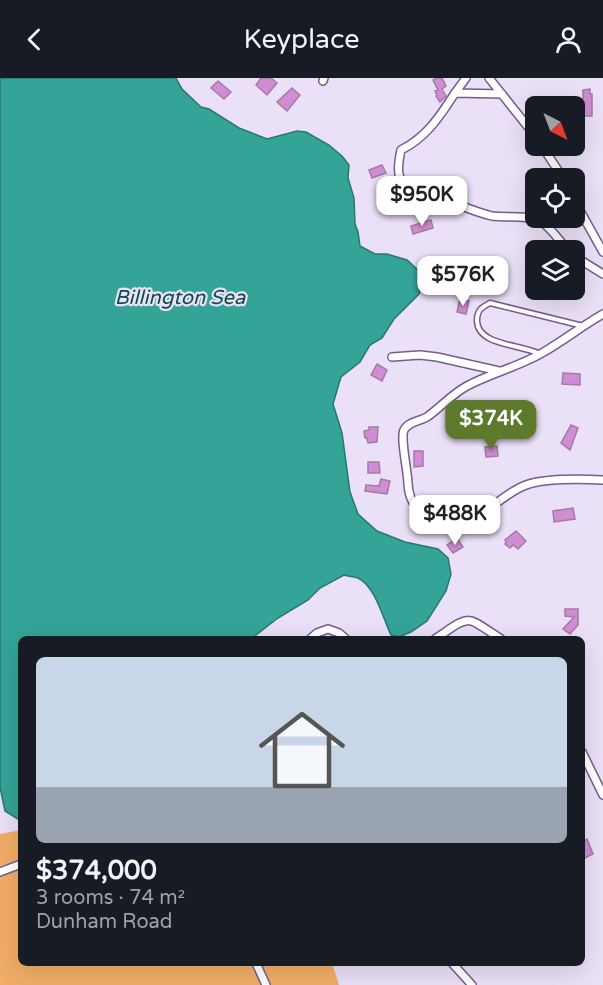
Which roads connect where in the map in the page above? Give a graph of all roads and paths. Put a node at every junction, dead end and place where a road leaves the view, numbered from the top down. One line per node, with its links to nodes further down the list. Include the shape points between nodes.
1 (466, 78): 3 (street)
2 (489, 78): 4 (street)
3 (455, 93): 4 (street); 7 (street, via 427,132 401,150 398,176 405,186 492,216 542,222)
4 (502, 94): 5 (street)
5 (525, 123)
6 (585, 220): 8 (street)
7 (559, 240)
8 (603, 252)
9 (585, 263): 10 (street)
10 (603, 274)
11 (603, 314): 12 (street)
12 (583, 326): 13 (street); 13 (lane, via 490,303 480,308 477,327 482,335)
13 (541, 354): 15 (street)
14 (392, 357): 15 (street, via 436,357)
15 (500, 371): 16 (street, via 464,388 403,431 409,493 424,516 453,522 477,518 512,491 527,485)
16 (603, 480)
17 (315, 636): 18 (street, via 328,629)
18 (342, 636)
19 (439, 636): 20 (street, via 468,620)
20 (497, 636)
21 (585, 758): 22 (street)
22 (603, 795)
23 (18, 865): 24 (street)
24 (0, 872)
25 (257, 966): 27 (street)
26 (455, 966): 28 (street)
27 (266, 985)
28 (472, 985)

